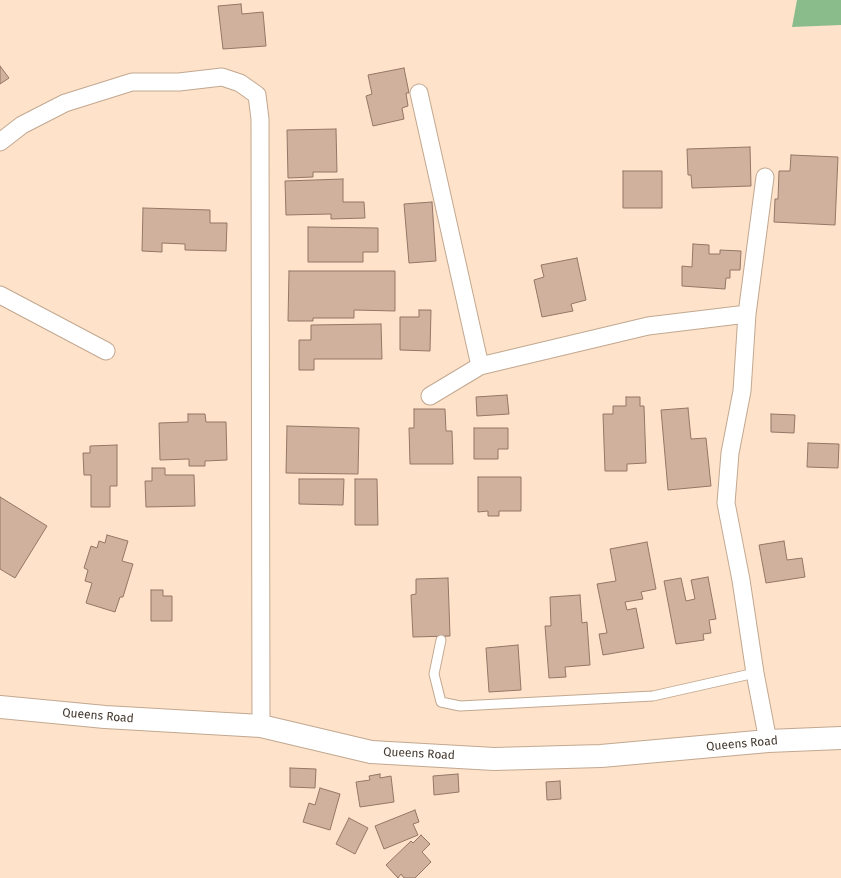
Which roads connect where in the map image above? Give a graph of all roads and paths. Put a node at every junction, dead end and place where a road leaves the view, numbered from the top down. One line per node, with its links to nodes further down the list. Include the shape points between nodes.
1 (419, 93): 7 (street)
2 (0, 142): 12 (street, via 22,125 65,104 132,82 179,82 222,77 240,83 257,95 260,118)
3 (765, 177): 5 (street)
4 (0, 294): 6 (street)
5 (747, 314): 7 (street, via 648,326); 10 (street, via 742,391 730,453 726,503)
6 (106, 351)
7 (480, 366): 8 (street)
8 (430, 396)
9 (442, 640): 10 (lane, via 434,674 441,702 460,706 653,696)
10 (755, 673): 14 (street)
11 (0, 707): 12 (highway, Queens Road, via 105,717)
12 (261, 726): 14 (highway, Queens Road, via 371,752 494,759 601,756)
13 (841, 738): 14 (highway, Queens Road)
14 (768, 741)

